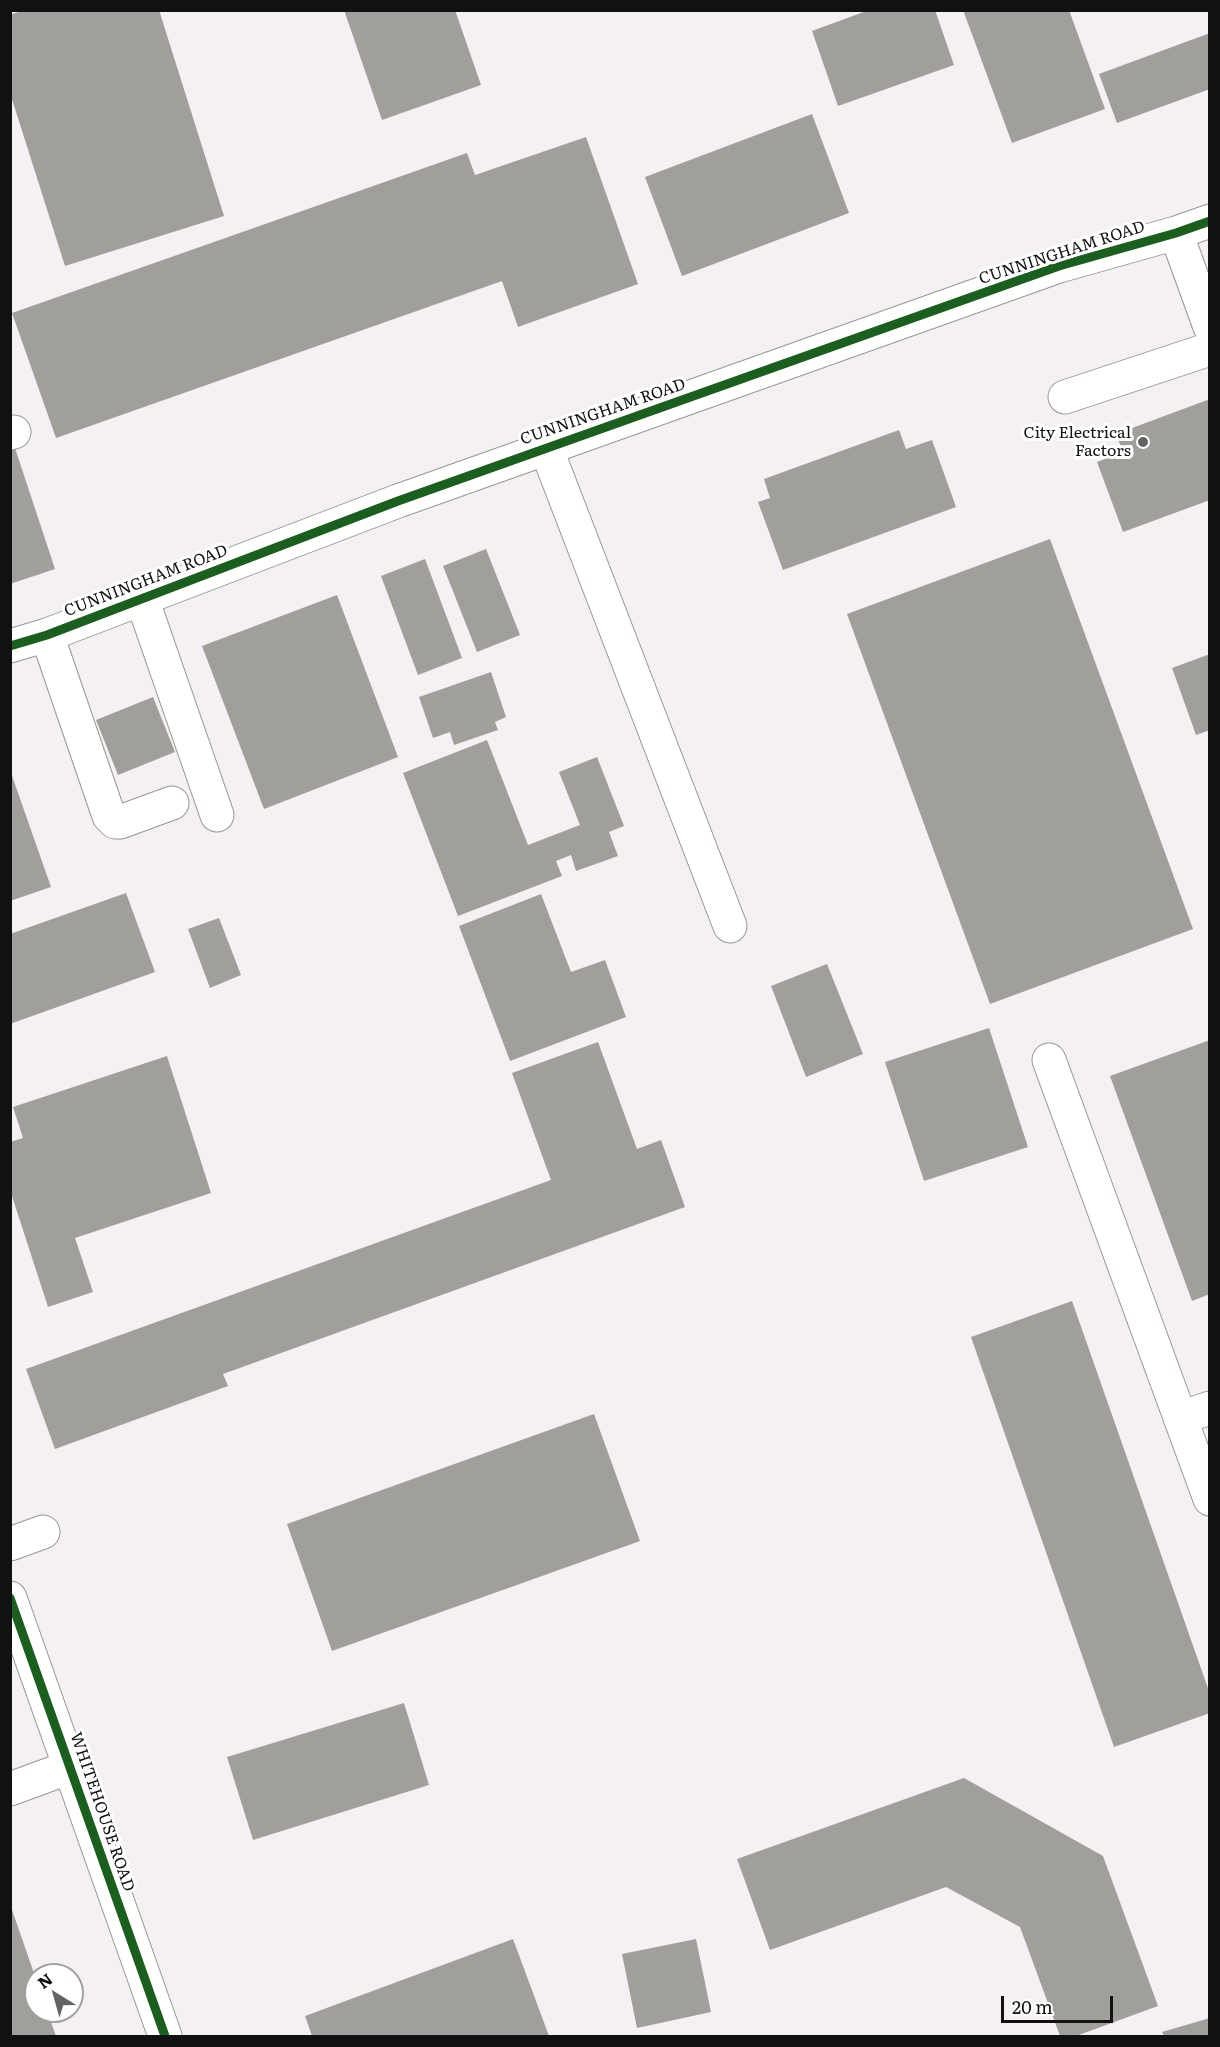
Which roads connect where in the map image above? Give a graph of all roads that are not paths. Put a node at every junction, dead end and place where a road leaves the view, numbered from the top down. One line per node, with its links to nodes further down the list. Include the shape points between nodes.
1 (1209, 221): 2 (street, CUNNINGHAM ROAD)
2 (1176, 233): 3 (street); 6 (street, CUNNINGHAM ROAD, via 1059,266)
3 (1209, 327)
4 (1209, 349): 5 (street)
5 (1065, 397)
6 (546, 448): 7 (street, CUNNINGHAM ROAD); 12 (street)
7 (142, 599): 8 (street, CUNNINGHAM ROAD); 11 (street)
8 (47, 635): 9 (street, CUNNINGHAM ROAD); 10 (street, via 109,816 120,822)
9 (10, 646)
10 (172, 803)
11 (217, 815)
12 (730, 926)
13 (1049, 1060): 14 (street)
14 (1195, 1413): 15 (street)
15 (1209, 1498)
16 (43, 1532): 17 (street)
17 (10, 1544)
18 (10, 1598): 19 (street, WHITEHOUSE ROAD)
19 (70, 1767): 20 (street); 21 (street, WHITEHOUSE ROAD)
20 (10, 1789)
21 (165, 2037)

